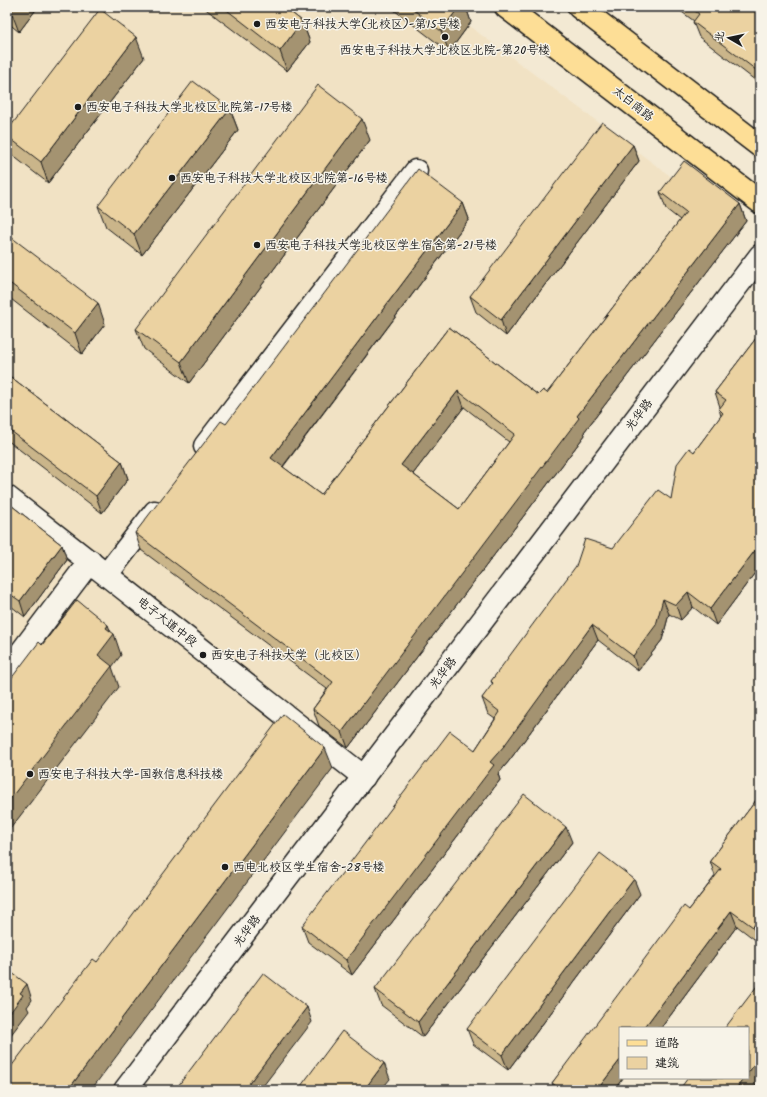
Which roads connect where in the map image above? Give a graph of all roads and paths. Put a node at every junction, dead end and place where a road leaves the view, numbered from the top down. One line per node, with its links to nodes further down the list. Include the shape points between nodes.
1 (506, 7): 5 (main road, 太白南路)
2 (579, 7): 3 (main road)
3 (760, 146)
4 (416, 170): 7 (street)
5 (760, 202)
6 (760, 256): 13 (street, 光华路)
7 (194, 461)
8 (7, 497): 10 (street, 电子大道中段)
9 (165, 499): 11 (street)
10 (90, 561): 11 (street, 电子大道中段); 12 (street)
11 (107, 574): 13 (street, 电子大道中段)
12 (7, 671)
13 (364, 777): 14 (street, 光华路)
14 (125, 1090)

